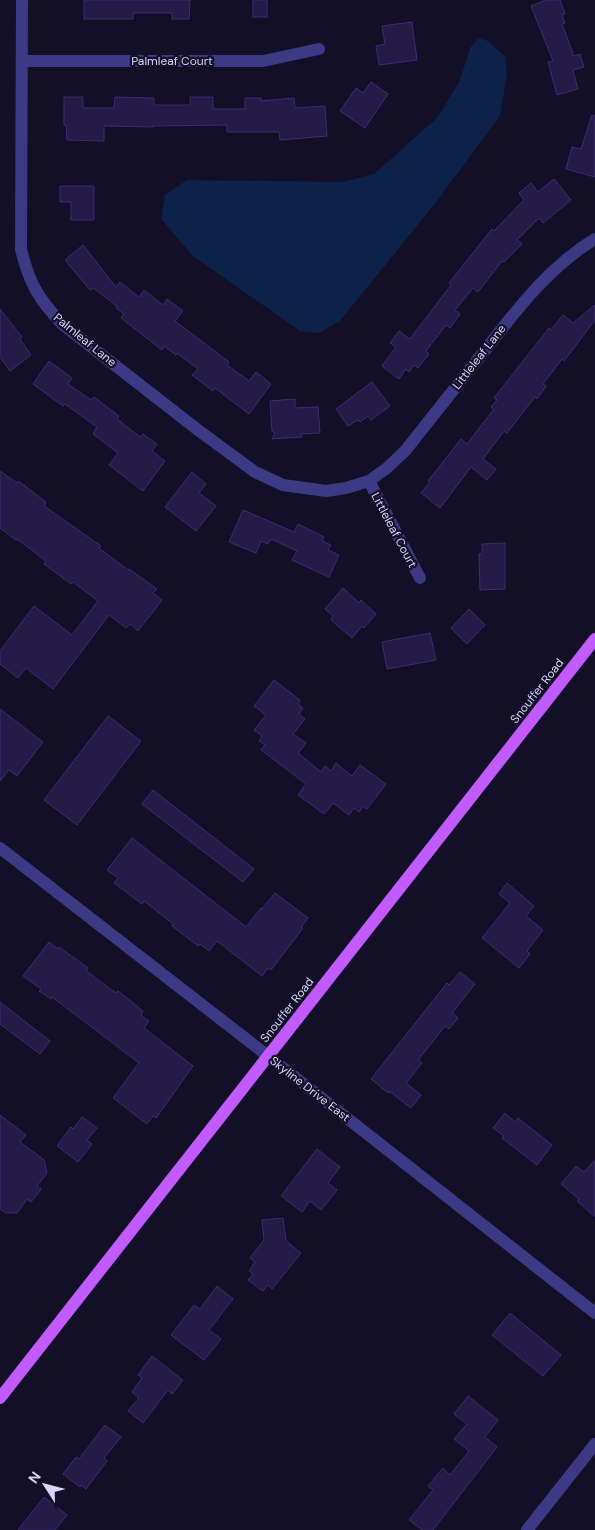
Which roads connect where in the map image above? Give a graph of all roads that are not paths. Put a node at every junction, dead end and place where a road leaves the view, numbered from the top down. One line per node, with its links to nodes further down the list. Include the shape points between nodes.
1 (22, 0): 3 (street, Palmleaf Lane)
2 (319, 49): 3 (street, Palmleaf Court, via 263,62)
3 (22, 61): 5 (street, Palmleaf Lane, via 22,249 34,290 46,307 62,324 255,472 283,485 326,491)
4 (595, 239): 5 (street, Littleleaf Lane, via 562,262 538,285 405,451)
5 (368, 481): 6 (street, Littleleaf Court)
6 (420, 578)
7 (595, 639): 9 (main road, Snouffer Road)
8 (0, 848): 9 (street, Skyline Drive East)
9 (268, 1056): 10 (street, Skyline Drive East); 11 (main road, Snouffer Road)
10 (595, 1314)
11 (0, 1398)
12 (595, 1444): 13 (street)
13 (528, 1530)

